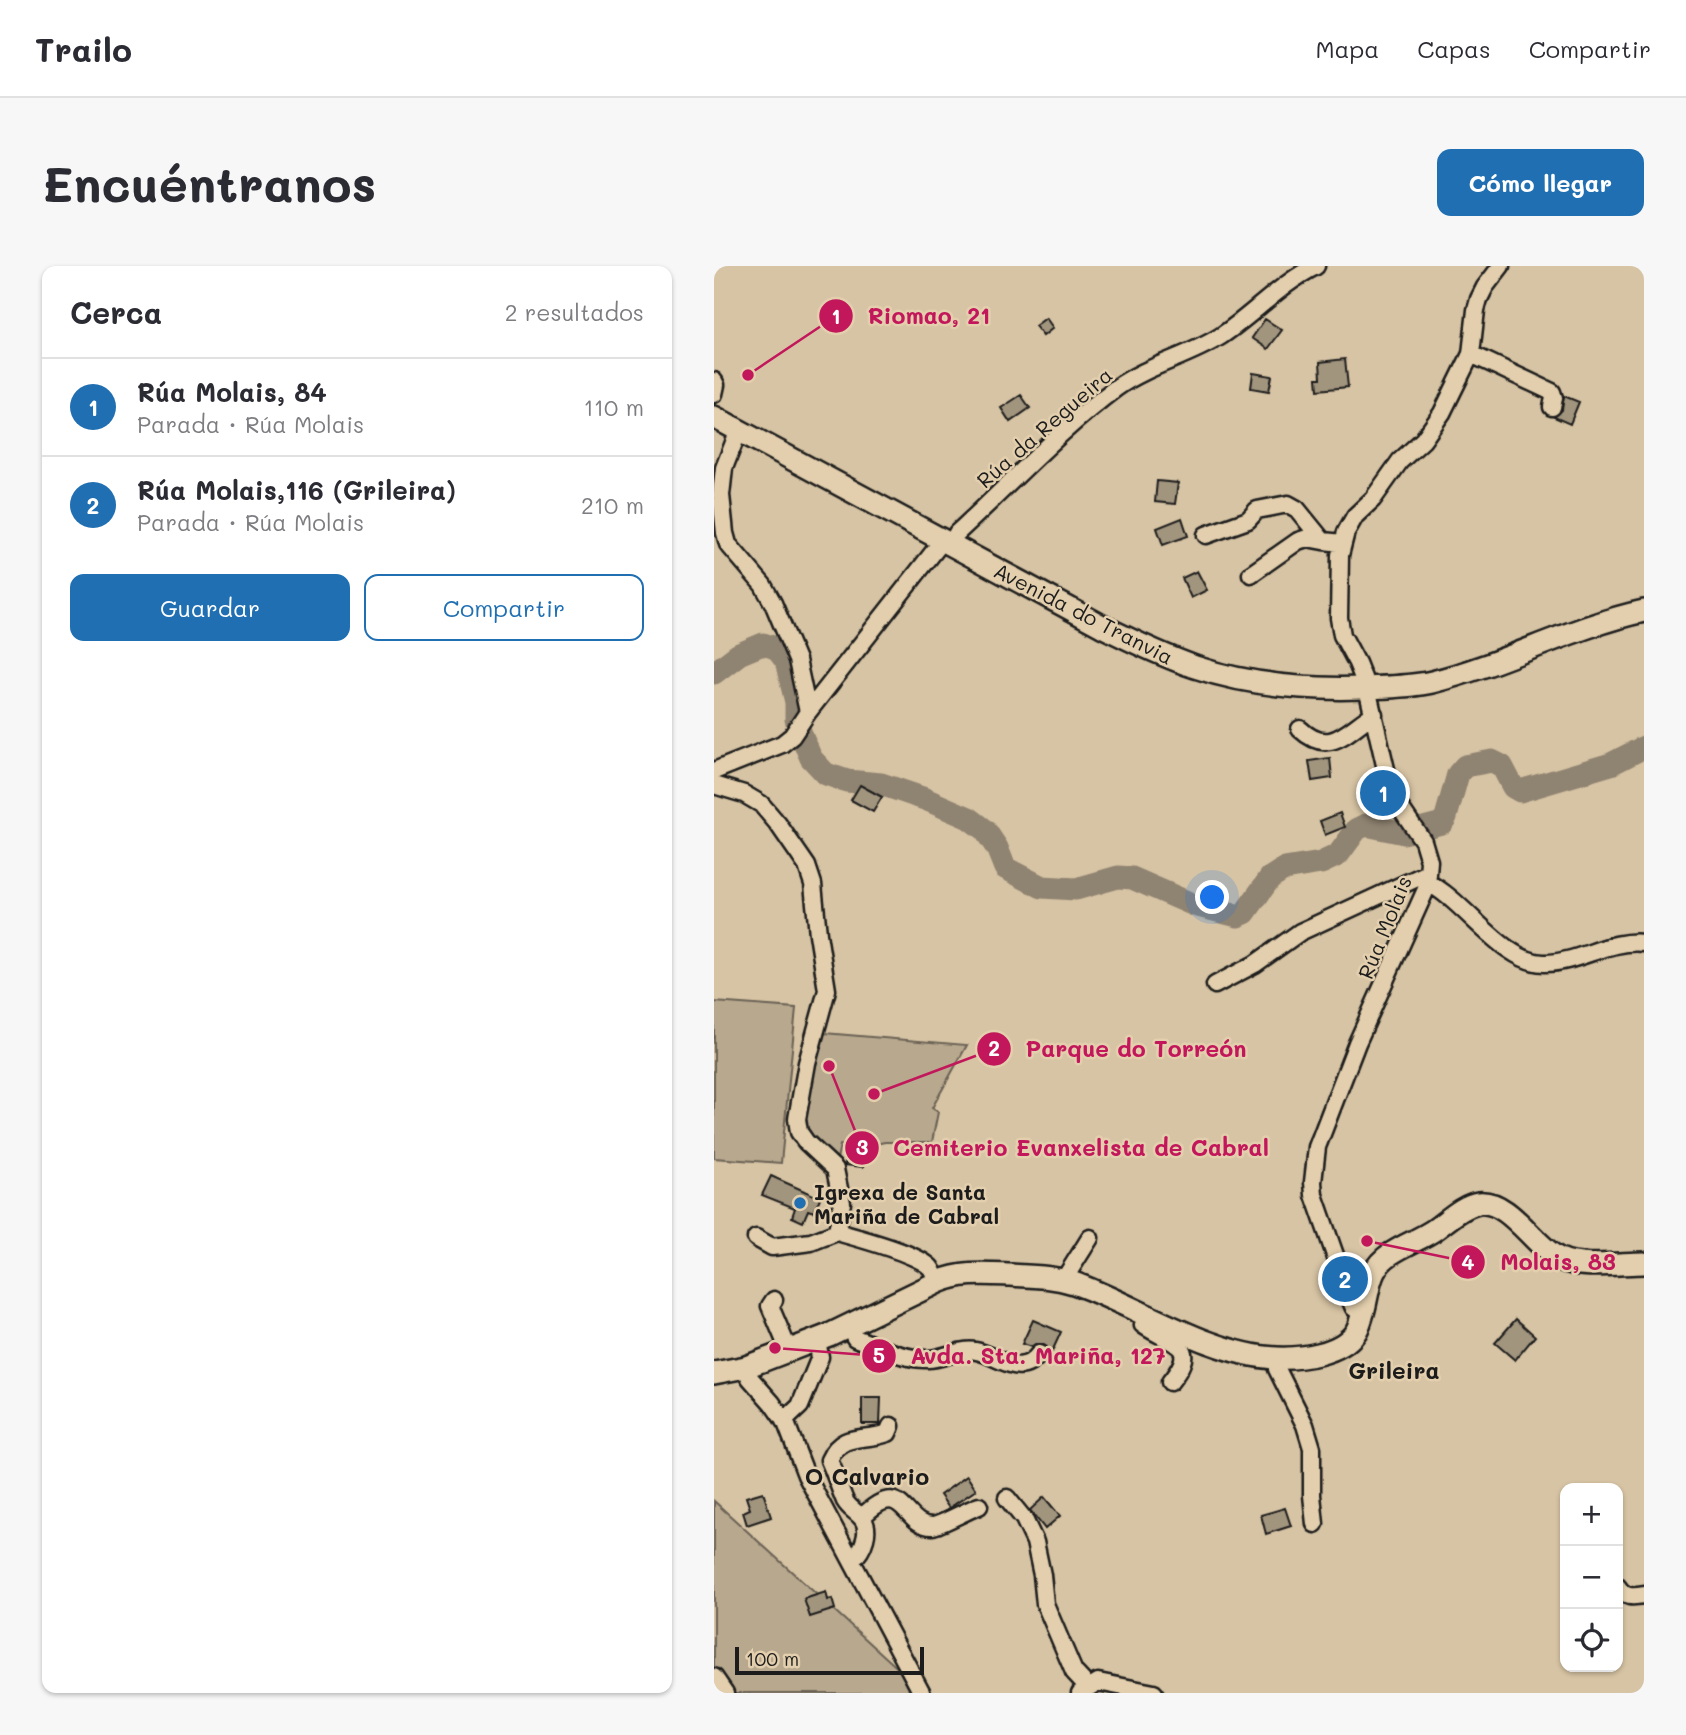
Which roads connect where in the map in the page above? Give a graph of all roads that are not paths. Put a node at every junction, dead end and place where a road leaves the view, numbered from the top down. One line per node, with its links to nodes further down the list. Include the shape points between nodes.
1 (1316, 266): 11 (street, Rúa da Regueira, via 1276,291 1217,339 1118,387)
2 (1496, 268): 3 (street, Rúa Molais, via 1476,310)
3 (1471, 354): 6 (street, via 1552,392); 12 (street, Rúa Molais, via 1442,413 1355,516)
4 (714, 381): 5 (street)
5 (714, 394)
6 (1552, 407)
7 (714, 417): 8 (main road, Avenida do Tranvia)
8 (739, 430): 11 (main road, Avenida do Tranvia); 17 (street, via 724,468 725,533 728,544 764,585 797,660)
9 (1206, 536): 10 (street, via 1248,520 1257,510 1288,504)
10 (1323, 541): 12 (street); 13 (street, via 1298,541)
11 (947, 542): 15 (main road, Avenida do Tranvia, via 1102,626 1195,667 1248,681); 17 (street, Rúa da Regueira)
12 (1343, 543): 15 (street, Rúa Molais, via 1339,618 1342,635)
13 (1251, 574)
14 (1644, 611): 15 (main road, Avenida do Tranvia, via 1431,682)
15 (1367, 688): 16 (street, Rúa Molais)
16 (1374, 714): 18 (street, via 1336,740 1313,739); 21 (street, Rúa Molais, via 1387,780 1423,841)
17 (800, 724): 19 (street, via 782,744)
18 (1300, 729)
19 (714, 771)
20 (714, 785): 24 (street, via 761,804 807,866 813,884 827,990 797,1119 799,1132 835,1169 842,1203)
21 (1428, 878): 22 (street, via 1488,933 1537,963 1557,962 1612,945); 23 (street, via 1300,932); 31 (street, Rúa Molais, via 1352,1056 1314,1165 1314,1195 1351,1301)
22 (1644, 943)
23 (1215, 985)
24 (837, 1233): 25 (street, via 772,1247); 29 (street, via 886,1246 919,1261 930,1267)
25 (756, 1238)
26 (1090, 1238): 28 (street)
27 (1644, 1263): 31 (main road, via 1571,1264 1544,1248 1507,1213 1481,1203 1384,1259 1374,1272)
28 (1066, 1281): 29 (main road, via 974,1273); 32 (main road)
29 (938, 1282): 33 (main road)
30 (774, 1300): 35 (street, via 770,1306)
31 (1363, 1313): 37 (main road, via 1356,1332 1334,1348)
32 (1146, 1315): 37 (main road, via 1212,1342); 40 (street, via 1143,1325 1184,1353 1183,1366)
33 (849, 1326): 34 (main road); 36 (street, via 855,1338 914,1358 929,1360 975,1351 1019,1366 1033,1362)
34 (817, 1340): 35 (main road); 41 (street, via 820,1357 800,1406)
35 (789, 1351): 38 (main road)
36 (1038, 1354)
37 (1276, 1358): 46 (street, via 1312,1448)
38 (746, 1367): 39 (main road); 41 (street)
39 (714, 1373)
40 (1170, 1382)
41 (784, 1421): 47 (street, via 806,1475)
42 (891, 1426): 45 (street, via 880,1436 840,1444 829,1460 847,1504)
43 (1007, 1498): 51 (street, via 1035,1542 1045,1604)
44 (979, 1506): 45 (street, via 935,1526 925,1525 896,1502 884,1500)
45 (862, 1517): 47 (street, via 864,1542)
46 (1315, 1524)
47 (852, 1560): 53 (street)
48 (1623, 1594): 49 (street)
49 (1644, 1595)
50 (714, 1677): 52 (street)
51 (1084, 1690): 54 (street, via 1098,1682)
52 (726, 1693)
53 (922, 1693)
54 (1154, 1693)

